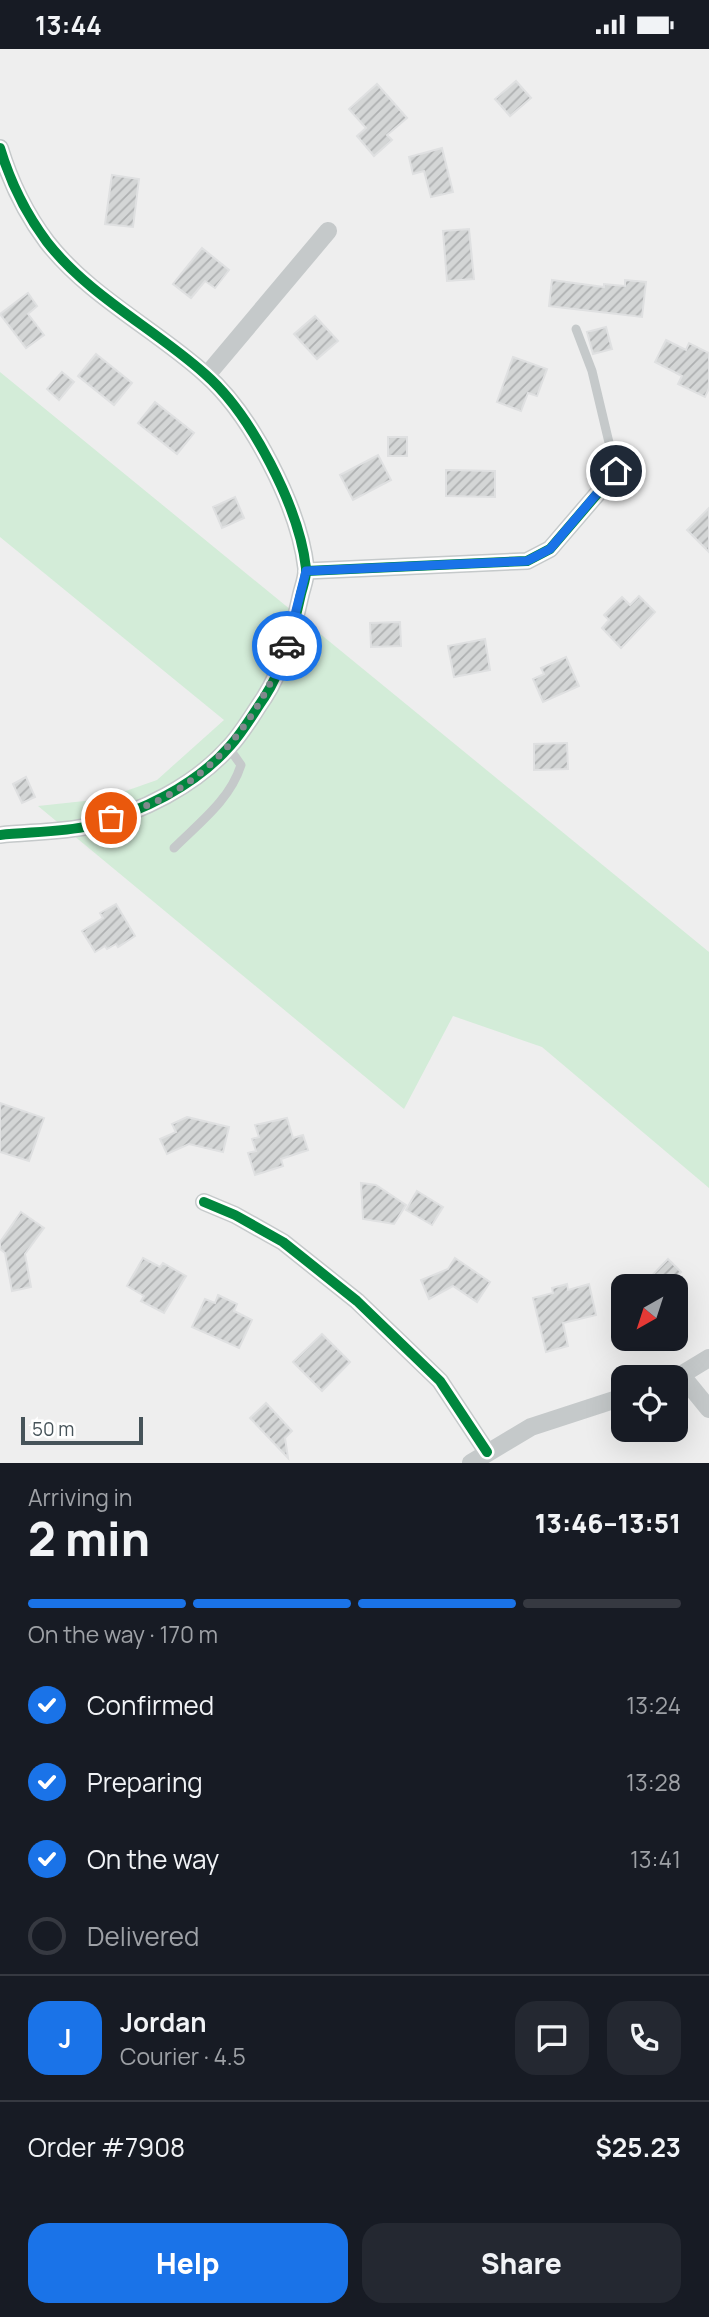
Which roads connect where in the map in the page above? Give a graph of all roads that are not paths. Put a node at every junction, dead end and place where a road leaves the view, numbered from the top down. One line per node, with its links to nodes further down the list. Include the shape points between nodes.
1 (0, 148): 4 (street, via 29,215 48,243 82,278)
2 (328, 232): 4 (street)
3 (576, 329): 5 (lane, via 592,371)
4 (207, 375): 6 (street, via 259,441 290,511)
5 (616, 471): 6 (street, via 550,549 527,561)
6 (306, 571): 7 (street, via 280,664 267,693)
7 (229, 748): 8 (street, via 156,801 88,826); 9 (lane, via 242,765 238,775 222,801)
8 (0, 835)
9 (174, 848)
10 (204, 1202): 16 (street, via 283,1242 357,1301 440,1381)
11 (709, 1358): 12 (street)
12 (688, 1371)
13 (688, 1387): 15 (street)
14 (611, 1401): 16 (street, via 531,1427)
15 (709, 1409)
16 (487, 1452): 17 (street)
17 (471, 1463)

